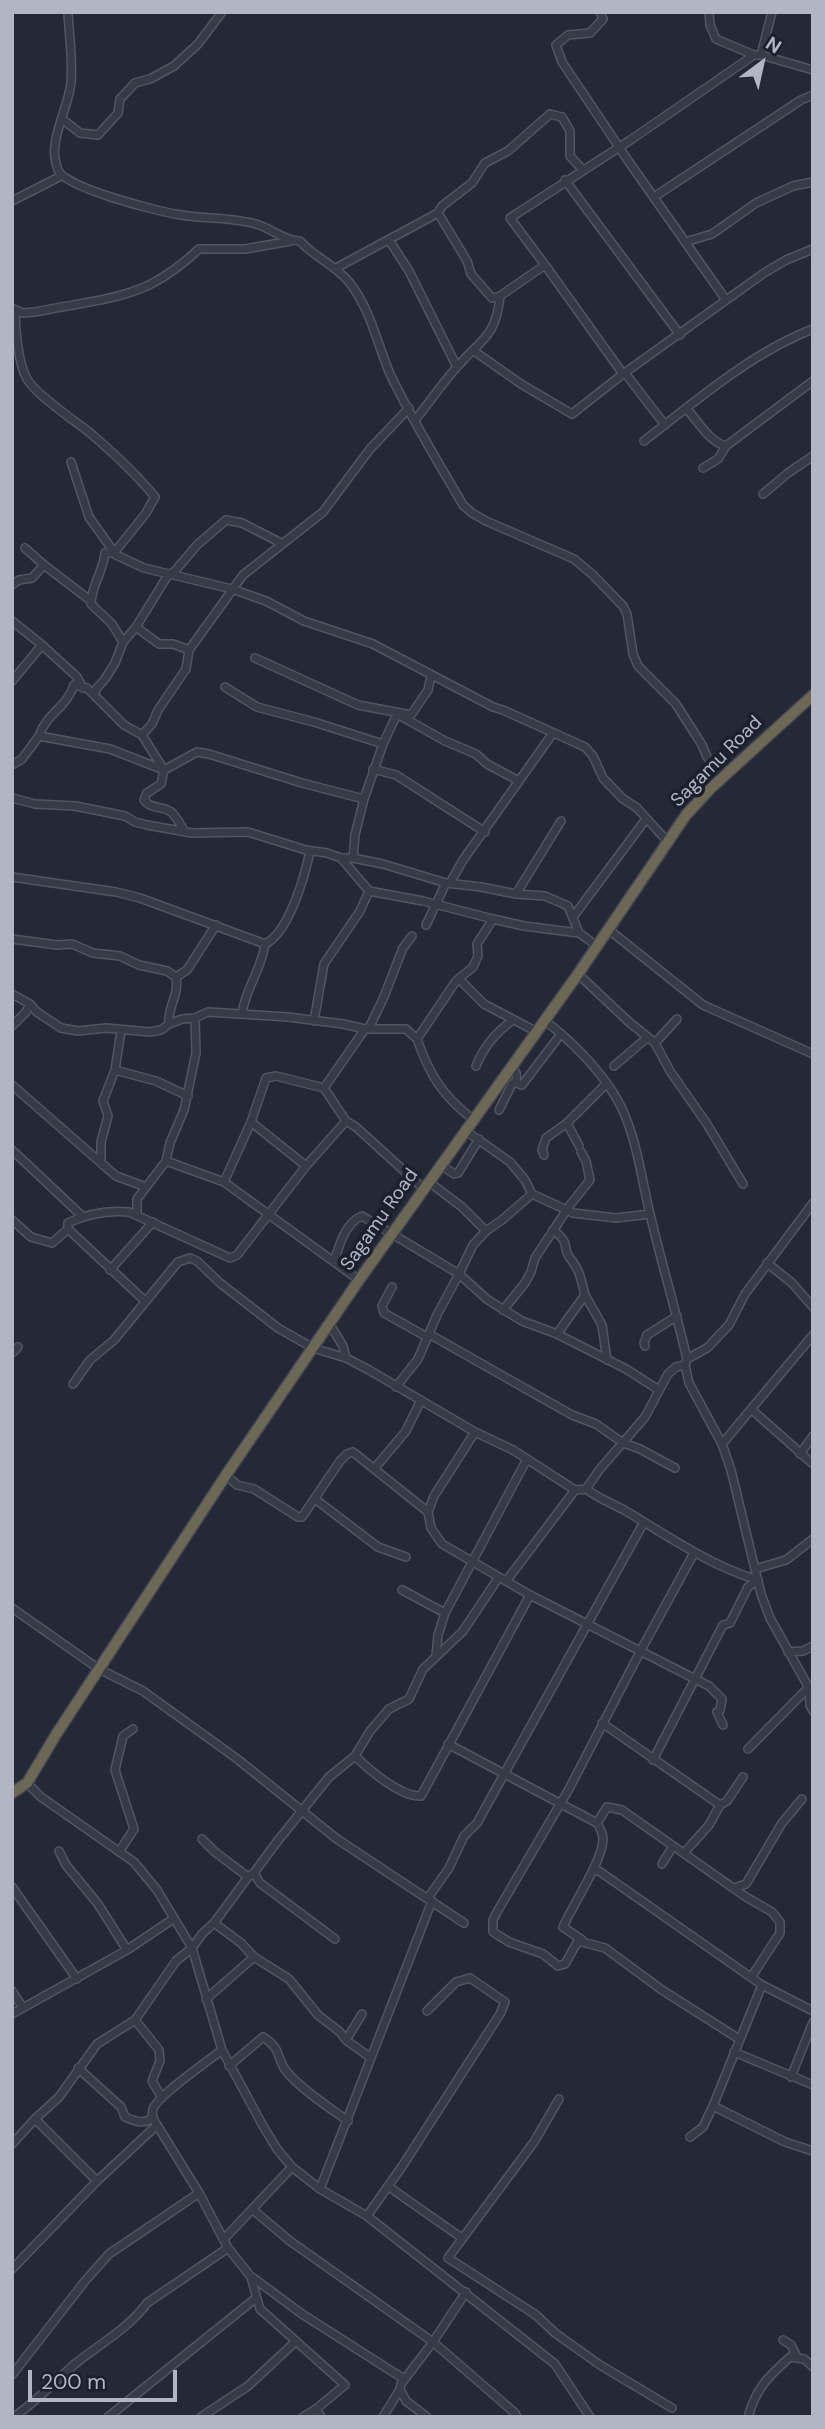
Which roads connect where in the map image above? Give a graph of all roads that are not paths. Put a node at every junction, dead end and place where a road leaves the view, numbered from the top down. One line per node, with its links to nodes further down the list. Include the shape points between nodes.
1 (68, 12): 9 (street, via 71,84)
2 (222, 12): 9 (street, via 174,66 135,83 120,99 118,113 98,135 80,132)
3 (600, 12): 10 (street, via 603,19 590,33 568,35 556,45 562,62)
4 (709, 12): 6 (street, via 716,39)
5 (772, 12): 6 (street)
6 (758, 55): 7 (street); 10 (street)
7 (813, 70)
8 (813, 96): 15 (street)
9 (62, 119): 12 (street, via 55,158)
10 (620, 146): 11 (street); 15 (street)
11 (583, 170): 13 (street); 17 (street, via 570,156 570,131 562,117 550,114 508,151 485,163 472,183)
12 (61, 176): 16 (street); 19 (street, via 141,206 257,224)
13 (565, 180): 22 (street, via 510,218); 28 (street)
14 (813, 182): 20 (street, via 756,203 712,234)
15 (654, 197): 20 (street)
16 (12, 201)
17 (438, 213): 18 (street); 24 (street, via 471,274 492,298)
18 (389, 240): 23 (street); 30 (street)
19 (291, 241): 23 (street, via 300,241); 26 (street, via 245,249 199,249 149,285 35,312)
20 (685, 242): 25 (street)
21 (813, 249): 25 (street, via 786,260)
22 (545, 265): 24 (street); 31 (street)
23 (336, 268): 33 (street, via 364,306)
24 (500, 296): 29 (street, via 490,334)
25 (726, 300): 28 (street)
26 (14, 309): 45 (street, via 27,380 155,497)
27 (813, 329): 34 (street, via 758,358)
28 (680, 335): 31 (street)
29 (474, 351): 30 (street); 31 (street, via 572,414)
30 (457, 367): 35 (street)
31 (624, 373): 36 (street)
32 (813, 381): 38 (street)
33 (409, 408): 35 (street); 43 (street, via 370,449 323,512)
34 (686, 408): 36 (street); 38 (street, via 711,439)
35 (415, 420): 71 (street, via 467,510 574,559 623,606 638,666 676,704)
36 (665, 425): 37 (street)
37 (645, 441)
38 (726, 446): 41 (street, via 718,459)
39 (812, 460): 42 (street)
40 (71, 462): 45 (street, via 89,517)
41 (704, 468)
42 (763, 494)
43 (281, 543): 47 (street, via 226,520); 49 (street)
44 (25, 548): 46 (street)
45 (114, 553): 47 (street); 50 (street, via 105,553)
46 (44, 565): 48 (street, via 32,578); 50 (street)
47 (168, 575): 49 (street); 52 (street)
48 (12, 585)
49 (232, 589): 55 (street); 57 (street, via 304,621 373,644)
50 (91, 601): 53 (street)
51 (12, 621): 54 (street)
52 (136, 627): 53 (street); 55 (street, via 159,644)
53 (123, 642): 61 (street)
54 (42, 645): 58 (street); 60 (street)
55 (189, 650): 65 (street, via 186,668)
56 (255, 658): 63 (street, via 358,705)
57 (431, 677): 63 (street, via 411,715); 64 (street)
58 (12, 681)
59 (225, 687): 67 (street, via 257,707)
60 (83, 688): 61 (street); 66 (street, via 74,685 65,703 43,725)
61 (95, 694): 65 (street, via 124,726)
62 (813, 695): 71 (highway, Sagamu Road)
63 (397, 714): 67 (street); 72 (street)
64 (553, 733): 72 (street); 75 (street, via 589,750 603,778)
65 (142, 735): 70 (street)
66 (40, 736): 68 (street); 70 (street, via 110,749)
67 (383, 744): 69 (street)
68 (12, 765)
69 (373, 769): 74 (street); 78 (street, via 396,775)
70 (164, 770): 74 (street, via 200,752); 77 (street, via 161,784 144,800 150,807 173,813)
71 (723, 777): 79 (highway, Sagamu Road, via 686,815)
72 (519, 781): 78 (street)
73 (12, 798): 77 (street, via 88,808)
74 (364, 800): 82 (street)
75 (646, 818): 79 (street); 88 (street)
76 (561, 821): 86 (street)
77 (185, 832): 80 (street, via 248,832)
78 (485, 832): 84 (street)
79 (668, 842): 92 (highway, Sagamu Road)
80 (310, 851): 81 (street); 96 (street, via 298,897 277,933)
81 (341, 858): 82 (street); 85 (street)
82 (353, 858): 84 (street)
83 (12, 877): 90 (street, via 116,892)
84 (448, 883): 86 (street); 87 (street)
85 (369, 891): 87 (street); 107 (street, via 324,964)
86 (516, 894): 88 (street, via 558,901 568,906)
87 (435, 905): 89 (street); 91 (street)
88 (573, 917): 93 (street)
89 (494, 919): 93 (street); 100 (street, via 477,944 473,967)
90 (216, 925): 96 (street); 99 (street, via 187,970)
91 (426, 925)
92 (608, 929): 97 (highway, Sagamu Road); 118 (street, via 703,1005)
93 (579, 933): 97 (street)
94 (412, 936): 111 (street)
95 (12, 939): 99 (street, via 72,944)
96 (265, 944): 103 (street)
97 (597, 946): 98 (highway, Sagamu Road)
98 (578, 974): 108 (highway, Sagamu Road); 114 (street)
99 (176, 977): 109 (street)
100 (460, 980): 106 (street, via 484,1004); 115 (street)
101 (12, 994): 102 (street)
102 (30, 1004): 110 (street); 112 (street, via 61,1028)
103 (242, 1014): 104 (street, via 208,1012); 107 (street)
104 (195, 1018): 109 (street); 127 (street, via 196,1053)
105 (677, 1019): 117 (street)
106 (513, 1020): 113 (street); 119 (street, via 488,1042)
107 (314, 1021): 111 (street)
108 (545, 1021): 113 (highway, Sagamu Road); 124 (street, via 561,1032)
109 (169, 1024): 112 (street, via 150,1032)
110 (12, 1026)
111 (367, 1028): 115 (street, via 406,1029); 126 (street)
112 (121, 1031): 122 (street)
113 (537, 1032): 121 (highway, Sagamu Road)
114 (648, 1037): 117 (street); 120 (street)
115 (417, 1039): 129 (street, via 427,1068 443,1091)
116 (557, 1039): 123 (street, via 522,1085)
117 (655, 1043): 142 (street)
118 (813, 1054)
119 (476, 1066)
120 (614, 1066)
121 (512, 1067): 123 (street); 129 (highway, Sagamu Road)
122 (115, 1070): 127 (street); 138 (street, via 103,1101 108,1116)
123 (516, 1081): 128 (street)
124 (606, 1084): 132 (street); 149 (street, via 618,1100 634,1142)
125 (12, 1085): 138 (street)
126 (324, 1088): 130 (street); 131 (street, via 276,1076 266,1078)
127 (188, 1096): 137 (street)
128 (499, 1110)
129 (474, 1119): 133 (highway, Sagamu Road)
130 (345, 1121): 140 (street); 143 (street)
131 (251, 1122): 140 (street); 141 (street)
132 (567, 1123): 136 (street, via 546,1138); 148 (street, via 590,1180)
133 (466, 1131): 134 (street); 139 (highway, Sagamu Road)
134 (479, 1139): 139 (street, via 458,1173); 145 (street, via 502,1154)
135 (12, 1150): 152 (street)
136 (544, 1155)
137 (166, 1161): 141 (street); 144 (street)
138 (101, 1163): 144 (street, via 117,1176)
139 (442, 1165): 143 (highway, Sagamu Road)
140 (306, 1166): 151 (street)
141 (224, 1182): 151 (street)
142 (743, 1184)
143 (426, 1186): 158 (street, via 462,1207); 159 (highway, Sagamu Road)
144 (146, 1187): 150 (street, via 137,1199)
145 (532, 1194): 147 (street); 158 (street)
146 (813, 1203): 161 (street)
147 (559, 1206): 148 (street); 153 (street)
148 (568, 1210): 149 (street, via 616,1217); 153 (street)
149 (650, 1214): 170 (street)
150 (137, 1215): 152 (street, via 115,1211); 155 (street)
151 (267, 1215): 155 (street, via 230,1258); 160 (street)
152 (82, 1216): 156 (street, via 68,1223)
153 (562, 1218): 157 (street)
154 (12, 1220): 156 (street, via 31,1237 44,1241 52,1242)
155 (153, 1222): 162 (street)
156 (68, 1229): 162 (street)
157 (553, 1230): 166 (street, via 567,1244 567,1255 578,1267); 169 (street, via 525,1283)
158 (486, 1231): 163 (street)
159 (391, 1235): 160 (street, via 359,1216 340,1241); 163 (street); 164 (highway, Sagamu Road)
160 (334, 1262): 164 (street)
161 (767, 1263): 168 (street); 179 (street, via 729,1325)
162 (110, 1270): 167 (street)
163 (458, 1274): 169 (street); 174 (street)
164 (359, 1280): 171 (highway, Sagamu Road)
165 (392, 1287): 174 (street, via 382,1306 384,1313)
166 (585, 1295): 172 (street); 178 (street, via 602,1325)
167 (145, 1301): 176 (street, via 178,1262 190,1258 278,1328); 180 (street)
168 (813, 1307)
169 (503, 1310): 172 (street)
170 (677, 1316): 175 (street, via 647,1335); 179 (street)
171 (330, 1325): 176 (highway, Sagamu Road); 177 (street)
172 (557, 1334): 178 (street)
173 (813, 1335): 184 (street)
174 (428, 1336): 181 (street); 187 (street, via 596,1424)
175 (645, 1346)
176 (313, 1348): 177 (street); 194 (highway, Sagamu Road)
177 (346, 1358): 181 (street)
178 (607, 1360): 182 (street)
179 (686, 1362): 182 (street, via 676,1367); 188 (street, via 689,1383)
180 (73, 1384)
181 (397, 1387): 183 (street)
182 (659, 1390): 187 (street, via 645,1417)
183 (421, 1401): 185 (street); 193 (street, via 406,1431)
184 (751, 1409): 188 (street); 189 (street)
185 (475, 1432): 190 (street); 198 (street)
186 (813, 1436): 189 (street)
187 (623, 1443): 192 (street); 195 (street)
188 (722, 1444): 204 (street)
189 (800, 1454): 191 (street)
190 (527, 1459): 196 (street); 203 (street)
191 (813, 1464)
192 (675, 1468)
193 (374, 1469): 197 (street, via 353,1452 347,1454); 198 (street)
194 (226, 1475): 197 (street, via 299,1517); 216 (highway, Sagamu Road)
195 (586, 1489): 196 (street); 199 (street)
196 (575, 1490): 205 (street)
197 (315, 1499): 202 (street, via 371,1542)
198 (428, 1512): 203 (street, via 438,1539)
199 (644, 1522): 201 (street); 211 (street)
200 (813, 1539): 204 (street, via 786,1560)
201 (694, 1553): 206 (street); 213 (street)
202 (406, 1557)
203 (472, 1562): 205 (street); 210 (street)
204 (755, 1569): 206 (street)
205 (503, 1578): 208 (street); 215 (street, via 463,1631)
206 (758, 1580): 214 (street, via 770,1618); 217 (street, via 748,1587 730,1623 723,1625)
207 (402, 1590): 210 (street)
208 (530, 1595): 211 (street); 223 (street)
209 (12, 1608): 216 (street)
210 (445, 1612): 215 (street)
211 (587, 1623): 213 (street); 227 (street)
212 (813, 1646): 214 (street)
213 (641, 1650): 217 (street); 220 (street)
214 (788, 1652): 218 (street)
215 (436, 1655): 225 (street, via 408,1699 389,1709)
216 (99, 1669): 229 (highway, Sagamu Road); 234 (street, via 143,1691)
217 (696, 1678): 221 (street, via 722,1699 717,1712); 226 (street)
218 (811, 1689): 219 (street); 224 (street)
219 (813, 1711)
220 (602, 1723): 226 (street); 232 (street)
221 (723, 1725)
222 (133, 1729): 239 (street, via 123,1736 115,1770 134,1829)
223 (448, 1744): 225 (street, via 419,1797 385,1781); 227 (street)
224 (748, 1749)
225 (355, 1756): 234 (street, via 338,1767)
226 (653, 1760): 233 (street)
227 (503, 1773): 232 (street); 246 (street)
228 (743, 1777): 233 (street)
229 (27, 1783): 230 (highway, Sagamu Road); 239 (street)
230 (12, 1793)
231 (803, 1799): 245 (street, via 782,1823 746,1884)
232 (560, 1803): 235 (street); 251 (street, via 497,1912 492,1932 558,1966 565,1964 576,1942)
233 (720, 1805): 240 (street)
234 (301, 1811): 243 (street); 246 (street)
235 (597, 1823): 237 (street, via 607,1807 622,1810); 242 (street, via 603,1840)
236 (202, 1839): 243 (street)
237 (673, 1846): 240 (street); 241 (street)
238 (59, 1851): 253 (street)
239 (119, 1852): 247 (street, via 134,1862 157,1890)
240 (684, 1853): 245 (street)
241 (662, 1864)
242 (593, 1870): 251 (street, via 563,1927); 255 (street)
243 (251, 1875): 248 (street); 250 (street)
244 (12, 1887): 256 (street)
245 (734, 1888): 255 (street, via 772,1912 781,1926)
246 (430, 1900): 249 (street); 271 (street)
247 (173, 1919): 252 (street); 253 (street)
248 (214, 1923): 252 (street); 254 (street)
249 (464, 1923)
250 (335, 1939)
251 (583, 1941): 267 (street, via 605,1948)
252 (192, 1948): 259 (street); 265 (street, via 176,1961)
253 (127, 1950): 256 (street)
254 (254, 1957): 259 (street); 268 (street, via 289,1979)
255 (752, 1976): 257 (street)
256 (77, 1979): 260 (street)
257 (762, 1985): 262 (street); 267 (street)
258 (12, 1992): 260 (street)
259 (206, 1999): 269 (street)
260 (23, 2008): 263 (street)
261 (427, 2011): 287 (street, via 456,1982 470,1978 505,2002)
262 (813, 2011)
263 (12, 2014)
264 (362, 2014): 268 (street)
265 (135, 2020): 273 (street, via 97,2044); 276 (street, via 159,2050 152,2081)
266 (813, 2022): 274 (street)
267 (738, 2039): 270 (street)
268 (346, 2040): 271 (street)
269 (222, 2050): 272 (street); 276 (street)
270 (734, 2052): 274 (street); 278 (street)
271 (371, 2058): 280 (street)
272 (229, 2066): 280 (street, via 263,2037 275,2045 285,2069); 285 (street)
273 (78, 2068): 279 (street, via 59,2097); 281 (street, via 121,2107 125,2117)
274 (791, 2077): 275 (street)
275 (813, 2085)
276 (162, 2098): 281 (street, via 153,2108)
277 (559, 2099): 292 (street, via 534,2141)
278 (713, 2106): 282 (street, via 703,2127); 284 (street)
279 (35, 2119): 283 (street); 286 (street)
280 (348, 2121): 288 (street)
281 (155, 2122): 286 (street); 289 (street)
282 (690, 2137)
283 (12, 2144)
284 (813, 2151)
285 (292, 2167): 288 (street); 290 (street)
286 (97, 2181): 295 (street)
287 (389, 2186): 291 (street); 292 (street)
288 (320, 2189): 291 (street)
289 (199, 2193): 293 (street); 304 (street, via 109,2254)
290 (252, 2209): 293 (street); 301 (street)
291 (367, 2216): 297 (street)
292 (462, 2238): 307 (street, via 448,2258 536,2315 600,2365)
293 (224, 2239): 294 (street)
294 (229, 2248): 296 (street); 309 (street, via 147,2303 138,2316)
295 (12, 2269)
296 (251, 2277): 298 (street); 305 (street)
297 (466, 2292): 301 (street); 317 (street, via 555,2364)
298 (256, 2298): 300 (street, via 260,2309); 310 (street)
299 (783, 2340): 302 (street)
300 (295, 2342): 308 (street, via 345,2385); 311 (street, via 248,2386)
301 (433, 2342): 305 (street); 316 (street)
302 (797, 2357): 303 (street); 318 (street, via 790,2357 763,2382)
303 (813, 2367)
304 (12, 2375)
305 (404, 2379): 306 (street)
306 (400, 2389): 314 (street); 315 (street, via 406,2401)
307 (671, 2408)
308 (316, 2409): 312 (street); 313 (street)
309 (14, 2417)
310 (108, 2417)
311 (201, 2417)
312 (303, 2417)
313 (321, 2417)
314 (383, 2417)
315 (427, 2417)
316 (517, 2417)
317 (590, 2417)
318 (747, 2417)

